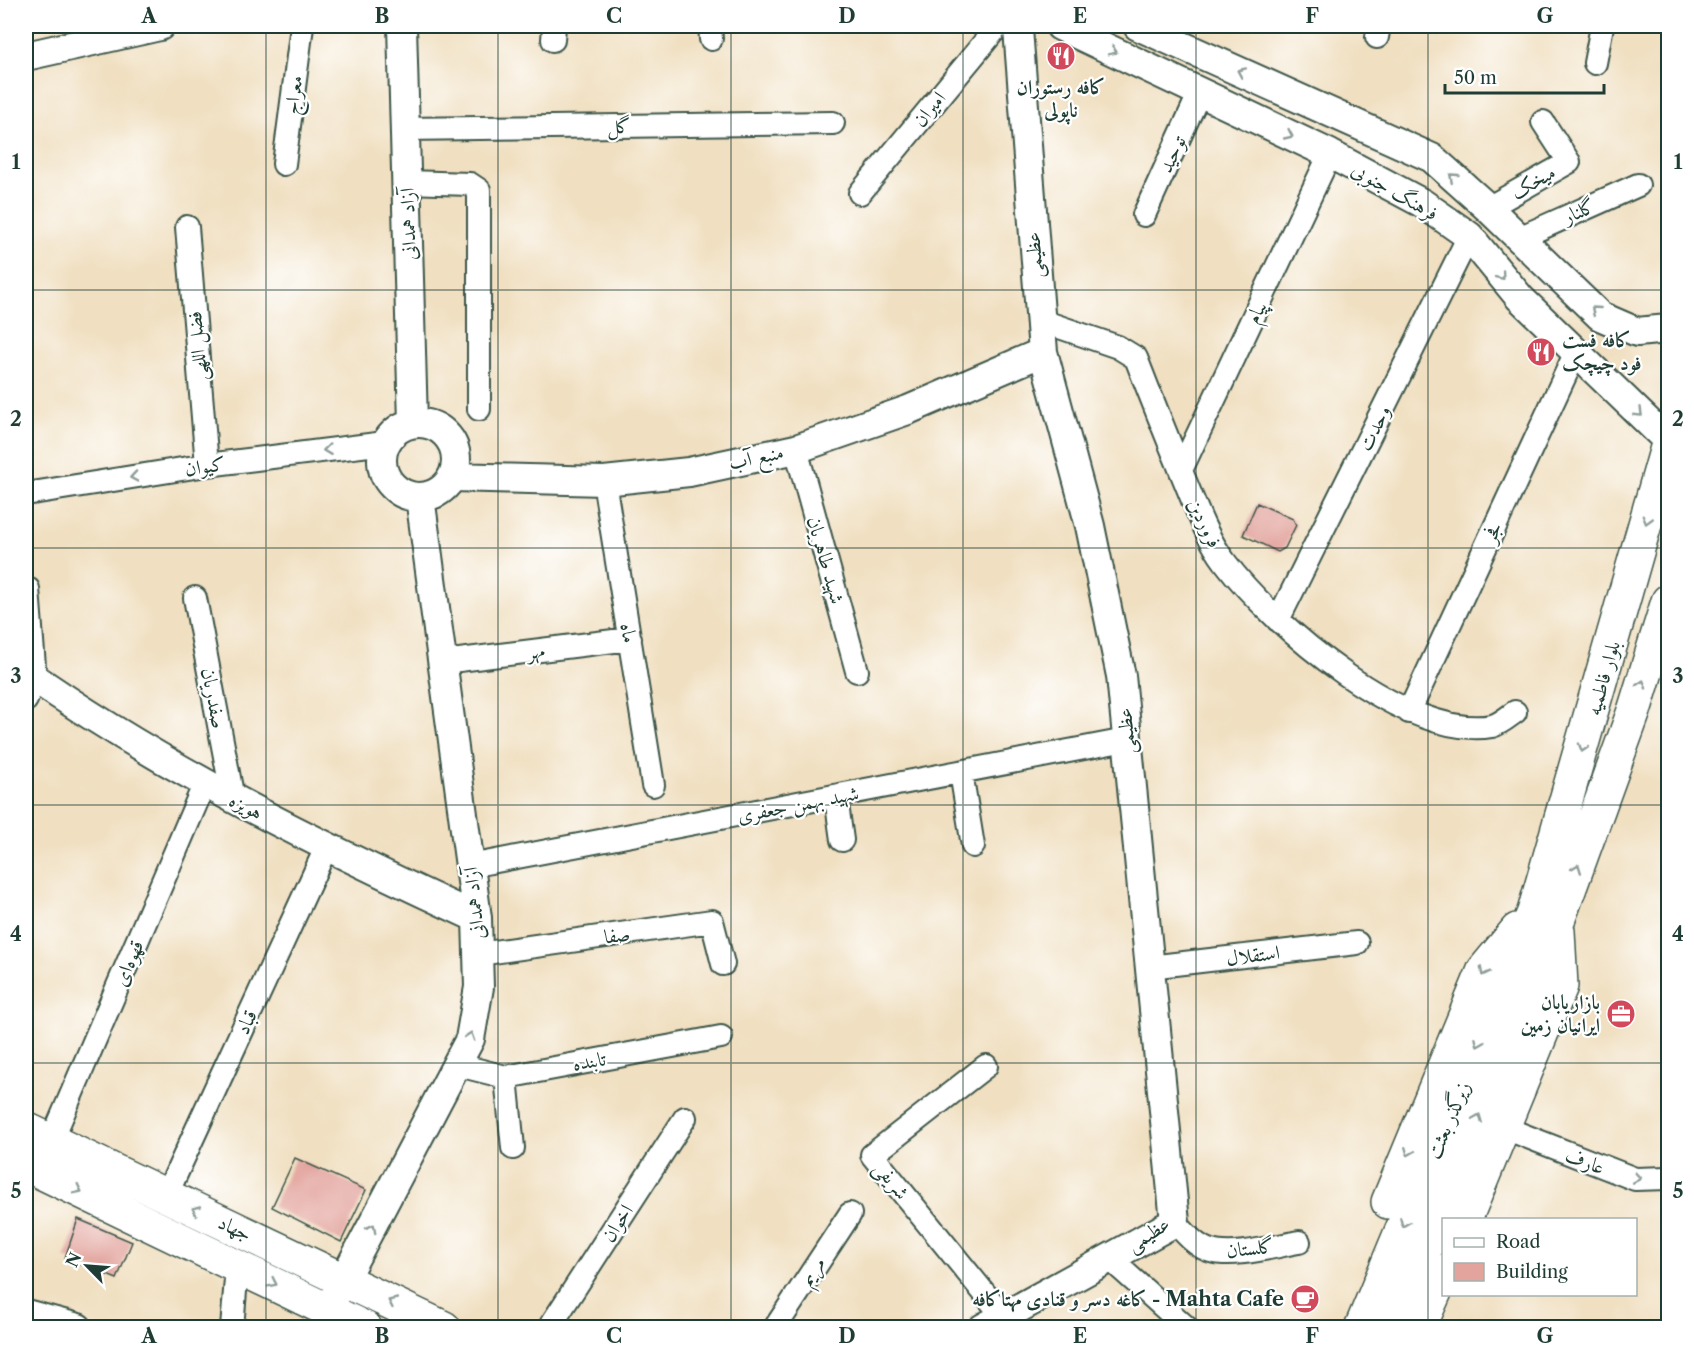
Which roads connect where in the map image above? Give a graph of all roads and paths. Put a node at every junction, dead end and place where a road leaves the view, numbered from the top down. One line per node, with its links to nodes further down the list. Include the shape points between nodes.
1 (302, 26): 15 (street, معراج)
2 (402, 26): 13 (street, آزاد همدانی)
3 (1017, 26): 18 (street, امیران); 24 (street, عظیمی)
4 (1060, 26): 10 (street, فرهنگ جنوبی, one-way to 10)
5 (1138, 26): 19 (street, فرهنگ جنوبی, one-way to 5, via 1432,158)
6 (1602, 26): 9 (street)
7 (144, 27): 8 (street)
8 (26, 56)
9 (1595, 63)
10 (1200, 92): 14 (street, فرهنگ جنوبی, one-way to 14); 20 (street, توحید)
11 (1543, 122): 19 (street, میخک, via 1569,162)
12 (833, 123): 13 (street, گل)
13 (404, 129): 16 (street, آزاد همدانی)
14 (1330, 154): 22 (street, فرهنگ جنوبی, via 1422,203); 34 (street, پیام)
15 (284, 164)
16 (407, 182): 28 (street, via 470,184 480,190); 29 (street, آزاد همدانی)
17 (1638, 185): 23 (street, گلنار)
18 (860, 193)
19 (1488, 208): 23 (street, فرهنگ جنوبی)
20 (1144, 215)
21 (187, 227): 33 (street, فضل اللهی)
22 (1469, 236): 26 (street, فرهنگ جنوبی, one-way to 26, via 1520,298); 42 (street, وحدت)
23 (1519, 237): 25 (street, فرهنگ جنوبی, one-way to 23, via 1637,332 1600,315)
24 (1039, 320): 27 (street, عظیمی); 34 (street, فروردین, via 1118,347 1136,358)
25 (1668, 329)
26 (1576, 351): 31 (street, فرهنگ جنوبی, one-way to 31); 47 (street, فجر)
27 (1043, 352): 32 (street, منبع آب, via 908,410); 49 (street, عظیمی, via 1090,526 1121,676)
28 (479, 409)
29 (413, 423): 30 (street, via 402,426); 35 (street, via 436,426 453,443 456,466)
30 (386, 443): 33 (street, کیوان, one-way to 33); 38 (street, via 382,455 388,480 396,489)
31 (1668, 443): 59 (main road, بلوار فاطمیه, one-way to 59)
32 (795, 448): 36 (street, منبع آب, via 689,472); 45 (street, شهید طاهریان)
33 (207, 465): 37 (street, کیوان, one-way to 37)
34 (1181, 470): 42 (street, فروردین, via 1202,521 1225,562)
35 (452, 477): 36 (street, منبع آب); 38 (street, via 439,491)
36 (604, 481): 43 (street, ماه)
37 (26, 494)
38 (420, 497): 44 (street, آزاد همدانی)
39 (28, 589): 46 (street)
40 (195, 598): 54 (street, صفدریان)
41 (1668, 602): 59 (main road, بلوار فاطمیه, one-way to 41, via 1634,711)
42 (1278, 620): 47 (street, فروردین, via 1315,653)
43 (630, 639): 44 (street, مهر); 52 (street, ماه)
44 (442, 662): 58 (street, آزاد همدانی)
45 (857, 671)
46 (28, 684): 51 (street, هویزه)
47 (1409, 712): 48 (street, فروردین, via 1463,726 1494,726)
48 (1515, 712)
49 (1126, 740): 50 (street, شهید بهمن جعفری); 64 (street, عظیمی)
50 (961, 772): 53 (street, شهید بهمن جعفری); 56 (street)
51 (204, 785): 54 (street, هویزه); 71 (street, قهوه‌ای)
52 (653, 785)
53 (836, 796): 55 (street); 58 (street, شهید بهمن جعفری)
54 (233, 799): 57 (street, هویزه)
55 (842, 840)
56 (972, 846)
57 (326, 848): 60 (street, هویزه); 75 (street, قباد)
58 (470, 866): 60 (street, آزاد همدانی)
59 (1546, 917): 70 (main road, via 1561,986); 94 (main road, one-way to 94, via 1484,970); 95 (main road, زیرگذر بعثت, one-way to 95); 96 (main road, زیرگذر بعثت, one-way to 59)
60 (477, 918): 62 (street, آزاد همدانی)
61 (1356, 943): 64 (street, استقلال)
62 (479, 954): 63 (street, صفا, via 712,921); 66 (street, آزاد همدانی, one-way to 62, via 471,1039 476,1016)
63 (723, 964)
64 (1149, 967): 78 (street, عظیمی)
65 (721, 1037): 68 (street, تابنده)
66 (458, 1065): 68 (street, تابنده); 83 (street, آزاد همدانی, one-way to 66)
67 (986, 1066): 86 (street, شریفی, via 872,1155)
68 (506, 1077): 72 (street)
69 (685, 1118): 91 (street, اخوان)
70 (1504, 1128): 74 (street, عارف, one-way to 74, via 1635,1179); 77 (main road)
71 (38, 1136): 75 (main road, جهاد)
72 (513, 1148)
73 (26, 1165): 81 (main road, جهاد, one-way to 81)
74 (1668, 1178)
75 (166, 1196): 83 (main road, جهاد, one-way to 75)
76 (849, 1214): 92 (street, مریم)
77 (1466, 1218)
78 (1175, 1222): 79 (street, گلستان, via 1210,1251 1241,1252); 80 (street, عظیمی)
79 (1299, 1242)
80 (1109, 1258): 86 (street, عظیمی); 93 (street)
81 (237, 1266): 85 (main road, جهاد, one-way to 85); 88 (street)
82 (1442, 1273): 97 (main road)
83 (344, 1280): 85 (street, آزاد همدانی); 90 (main road, جهاد, one-way to 83)
84 (26, 1314): 87 (street)
85 (327, 1318): 89 (main road, جهاد)
86 (1001, 1324)
87 (78, 1328)
88 (232, 1328)
89 (365, 1328)
90 (444, 1328)
91 (549, 1328)
92 (775, 1328)
93 (1187, 1328)
94 (1337, 1328)
95 (1361, 1328)
96 (1393, 1328)
97 (1419, 1328)

